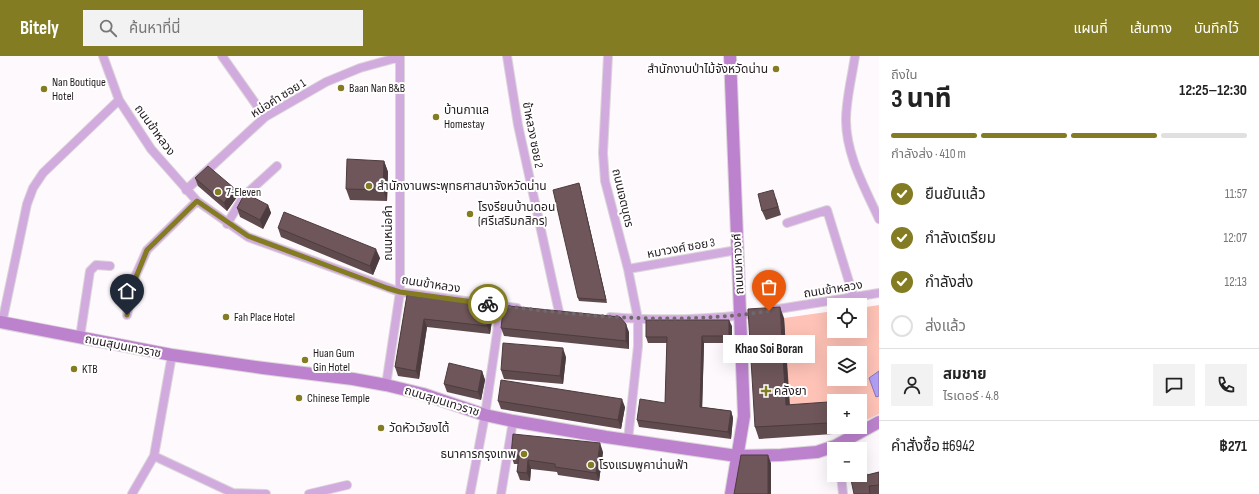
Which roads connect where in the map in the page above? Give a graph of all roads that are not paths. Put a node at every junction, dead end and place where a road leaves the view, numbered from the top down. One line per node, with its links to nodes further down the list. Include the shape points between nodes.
1 (103, 56): 11 (street, ถนนข้าหลวง)
2 (222, 56): 12 (street)
3 (400, 56): 12 (street, หน่อคำ ซอย 1, via 326,82); 22 (street, ถนนหน่อคำ)
4 (507, 56): 28 (street, ข้าหลวง ซอย 2, via 518,125)
5 (608, 56): 21 (street, ถนนเจตบุตร, via 603,153 605,181)
6 (724, 56): 10 (street)
7 (730, 56): 10 (street, ถนนมหาวงศ์)
8 (736, 56): 10 (street)
9 (855, 56): 16 (street, via 846,119 848,138 858,174)
10 (730, 93): 19 (street, ถนนมหาวงศ์)
11 (120, 100): 14 (street, ถนนข้าหลวง, via 151,149); 33 (street, via 43,174 33,188 27,204)
12 (265, 117): 14 (street, หน่อคำ ซอย 1)
13 (277, 166): 18 (street, via 244,196)
14 (186, 190): 15 (street, ถนนข้าหลวง)
15 (197, 201): 18 (street, ถนนข้าหลวง); 29 (street, via 147,250 136,277)
16 (879, 219)
17 (787, 223): 24 (street, via 827,210)
18 (227, 224): 22 (street, ถนนข้าหลวง, via 265,244)
19 (737, 250): 21 (street, หมาวงศ์ ซอย 3); 30 (street, ถนนมหาวงศ์)
20 (110, 266): 34 (street, via 96,265 90,271)
21 (628, 270): 32 (street, ถนนเจตบุตร)
22 (400, 292): 26 (street, ถนนข้าหลวง); 36 (street, ถนนหน่อคำ)
23 (879, 293): 24 (street, ถนนข้าหลวง)
24 (854, 298)
25 (827, 302): 30 (street, ถนนข้าหลวง)
26 (501, 306): 27 (street, ถนนข้าหลวง); 37 (street)
27 (522, 308)
28 (559, 312)
29 (127, 315)
30 (741, 315): 32 (street, ถนนข้าหลวง); 44 (street, ถนนมหาวงศ์, via 744,416)
31 (602, 316): 32 (street, ถนนข้าหลวง)
32 (638, 319): 40 (street, ถนนเจตบุตร, via 638,346)
33 (1, 322): 34 (street, ถนนสุมนเทวราช)
34 (80, 337): 35 (street, ถนนสุมนเทวราช)
35 (172, 355): 36 (street, ถนนสุมนเทวราช); 43 (street)
36 (386, 384): 37 (street, ถนนสุมนเทวราช)
37 (485, 414): 38 (street, ถนนสุมนเทวราช); 51 (street)
38 (513, 420): 40 (street, ถนนสุมนเทวราช); 52 (street)
39 (879, 422): 41 (street, ถนนสุมนเทวราช)
40 (628, 440): 44 (street, ถนนสุมนเทวราช)
41 (846, 442)
42 (827, 449): 44 (street, ถนนสุมนเทวราช, via 799,454)
43 (154, 456): 47 (street); 48 (street)
44 (737, 456): 53 (street, ถนนมหาวงศ์)
45 (842, 482): 54 (street)
46 (344, 489): 50 (street)
47 (233, 493): 49 (street)
48 (132, 494)
49 (266, 494)
50 (309, 494)
51 (470, 494)
52 (501, 494)
53 (731, 494)
54 (843, 494)

